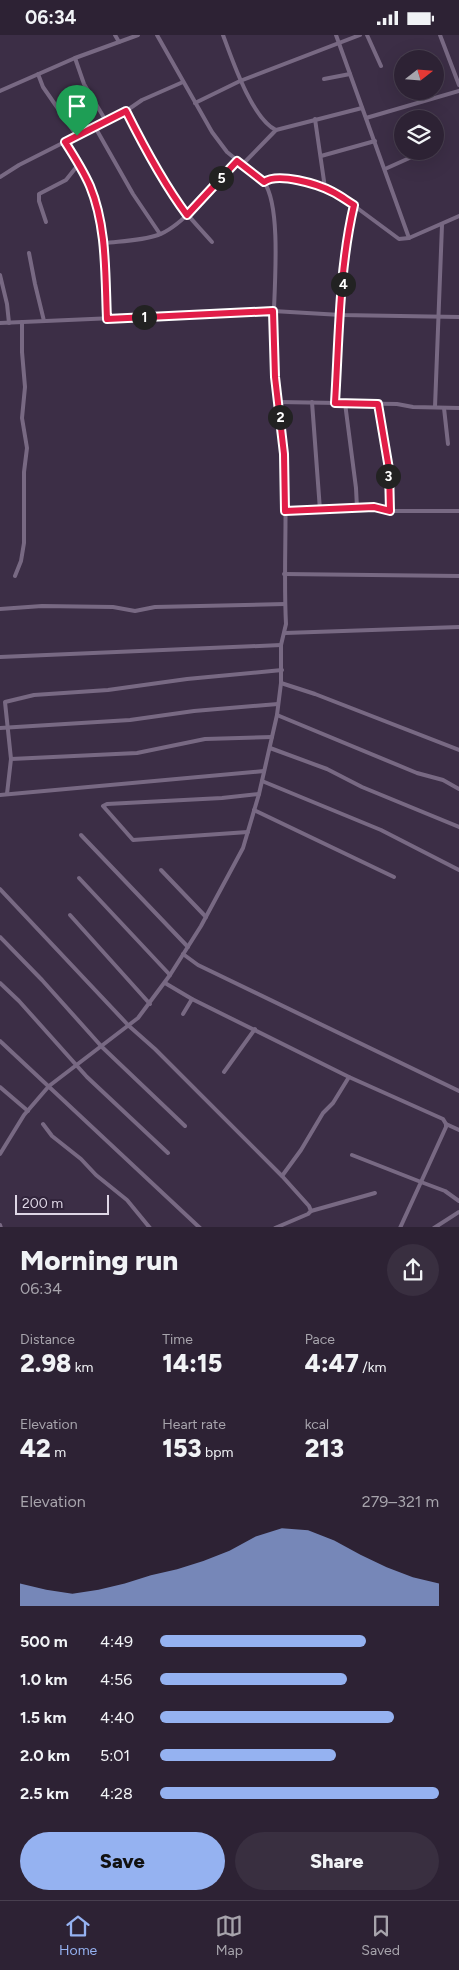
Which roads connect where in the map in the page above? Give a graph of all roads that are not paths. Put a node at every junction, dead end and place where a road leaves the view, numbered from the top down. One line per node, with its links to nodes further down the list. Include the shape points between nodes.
1 (115, 35): 9 (street)
2 (138, 35): 9 (street)
3 (157, 35): 17 (street)
4 (223, 35): 16 (street)
5 (336, 35): 10 (street)
6 (360, 35): 10 (street)
7 (367, 35): 12 (street)
8 (440, 35): 18 (street)
9 (119, 42): 11 (street)
10 (339, 43): 14 (street); 16 (street)
11 (75, 58): 13 (street); 26 (street, via 84,84)
12 (381, 66)
13 (38, 74): 19 (street); 29 (street, via 43,87)
14 (350, 74): 15 (street); 22 (street)
15 (324, 79)
16 (240, 81): 21 (street); 28 (street, via 264,120)
17 (183, 82): 21 (street); 23 (street, via 142,100)
18 (459, 85)
19 (0, 91)
20 (459, 91): 24 (street)
21 (195, 103): 34 (street, via 212,132)
22 (362, 108): 24 (street); 25 (street)
23 (126, 111): 26 (street); 42 (street, via 171,194)
24 (366, 118): 30 (street)
25 (315, 119): 28 (street); 32 (street)
26 (106, 121): 27 (street)
27 (95, 127): 29 (street); 46 (street)
28 (276, 129): 36 (street)
29 (77, 136): 31 (street)
30 (375, 141): 32 (street); 37 (street)
31 (65, 142): 35 (street); 38 (street)
32 (321, 156): 40 (street)
33 (405, 160): 37 (street)
34 (237, 161): 36 (street); 42 (street)
35 (78, 165): 44 (street, via 66,180 39,194 38,201); 49 (street, via 90,186)
36 (242, 165): 39 (street)
37 (385, 169): 47 (street)
38 (0, 177)
39 (264, 182): 40 (street, via 269,178 281,178); 52 (street, via 274,213)
40 (325, 188): 41 (street)
41 (354, 205): 47 (street, via 399,239); 53 (street, via 349,225)
42 (187, 215): 46 (street); 48 (street)
43 (459, 217): 45 (street)
44 (46, 222)
45 (442, 225): 47 (street); 54 (street)
46 (160, 234): 49 (street)
47 (410, 238)
48 (212, 242)
49 (104, 243): 56 (street)
50 (29, 253): 57 (street)
51 (0, 275): 60 (street)
52 (273, 311): 53 (street); 56 (street); 61 (street)
53 (341, 315): 54 (street); 63 (street)
54 (440, 317): 55 (street); 66 (street)
55 (459, 317)
56 (107, 319): 57 (street)
57 (44, 321): 58 (street)
58 (22, 322): 60 (street); 76 (street, via 25,395 22,418 27,448 24,543 22,561)
59 (0, 323): 60 (street)
60 (9, 323)
61 (278, 402): 62 (street); 72 (street, via 284,454)
62 (312, 403): 63 (street); 71 (street)
63 (335, 403): 64 (street)
64 (345, 403): 65 (street); 70 (street)
65 (378, 404): 66 (street); 73 (street, via 389,469)
66 (435, 407): 67 (street)
67 (444, 408): 68 (street); 69 (street)
68 (459, 408)
69 (448, 445)
70 (357, 508): 71 (street); 73 (street, via 374,507)
71 (320, 509): 72 (street)
72 (285, 511): 75 (street)
73 (390, 511): 74 (street)
74 (459, 511)
75 (284, 574): 77 (street); 78 (street)
76 (15, 576)
77 (459, 576)
78 (285, 604): 79 (street, via 155,607 135,611 113,607); 81 (street)
79 (0, 609)
80 (459, 627): 81 (street)
81 (285, 633): 82 (street)
82 (281, 645): 83 (street); 84 (street)
83 (0, 657)
84 (282, 670): 85 (street); 86 (street, via 34,695)
85 (281, 683): 87 (street); 93 (street)
86 (2, 702): 89 (street)
87 (278, 704): 88 (street); 89 (street, via 130,720)
88 (277, 715): 91 (street); 97 (street)
89 (9, 727): 90 (street); 94 (street)
90 (0, 728)
91 (272, 737): 92 (street); 94 (street, via 204,739 137,753)
92 (270, 748): 95 (street); 102 (street, via 327,769)
93 (459, 750)
94 (11, 759): 98 (street)
95 (264, 771): 96 (street); 98 (street)
96 (262, 781): 99 (street); 106 (street, via 381,829)
97 (459, 789)
98 (7, 794): 100 (street)
99 (259, 794): 101 (street); 103 (street, via 103,806 133,840)
100 (0, 795)
101 (254, 810): 103 (street); 107 (street)
102 (459, 827)
103 (248, 832): 111 (street, via 243,848)
104 (81, 835): 113 (street)
105 (161, 870): 111 (street)
106 (459, 870)
107 (394, 877)
108 (78, 878): 115 (street)
109 (0, 889): 121 (street)
110 (70, 915): 119 (street)
111 (206, 917): 113 (street)
112 (0, 937): 124 (street)
113 (188, 947): 114 (street)
114 (183, 954): 115 (street); 130 (street, via 198,965)
115 (170, 975): 117 (street)
116 (0, 983): 125 (street)
117 (165, 983): 118 (street); 119 (street)
118 (192, 999): 120 (street); 122 (street)
119 (150, 1004): 121 (street)
120 (183, 1014)
121 (129, 1026): 124 (street); 139 (street)
122 (255, 1029): 126 (street); 127 (street)
123 (0, 1041): 128 (street)
124 (102, 1047): 125 (street); 134 (street)
125 (76, 1065): 128 (street); 136 (street)
126 (224, 1072)
127 (349, 1077): 132 (street); 139 (street)
128 (49, 1086): 131 (street); 146 (street)
129 (0, 1087): 131 (street)
130 (459, 1091)
131 (28, 1111): 137 (street)
132 (446, 1123): 135 (street); 140 (street)
133 (43, 1124): 145 (street, via 52,1136 127,1201)
134 (185, 1126)
135 (459, 1130)
136 (168, 1153)
137 (0, 1154)
138 (352, 1155): 140 (street)
139 (282, 1176): 143 (street)
140 (421, 1182): 142 (street, via 445,1191); 148 (street)
141 (376, 1193): 143 (street)
142 (459, 1201)
143 (311, 1211): 147 (street)
144 (459, 1212): 149 (street)
145 (150, 1227)
146 (200, 1227)
147 (276, 1227)
148 (400, 1227)
149 (434, 1227)

